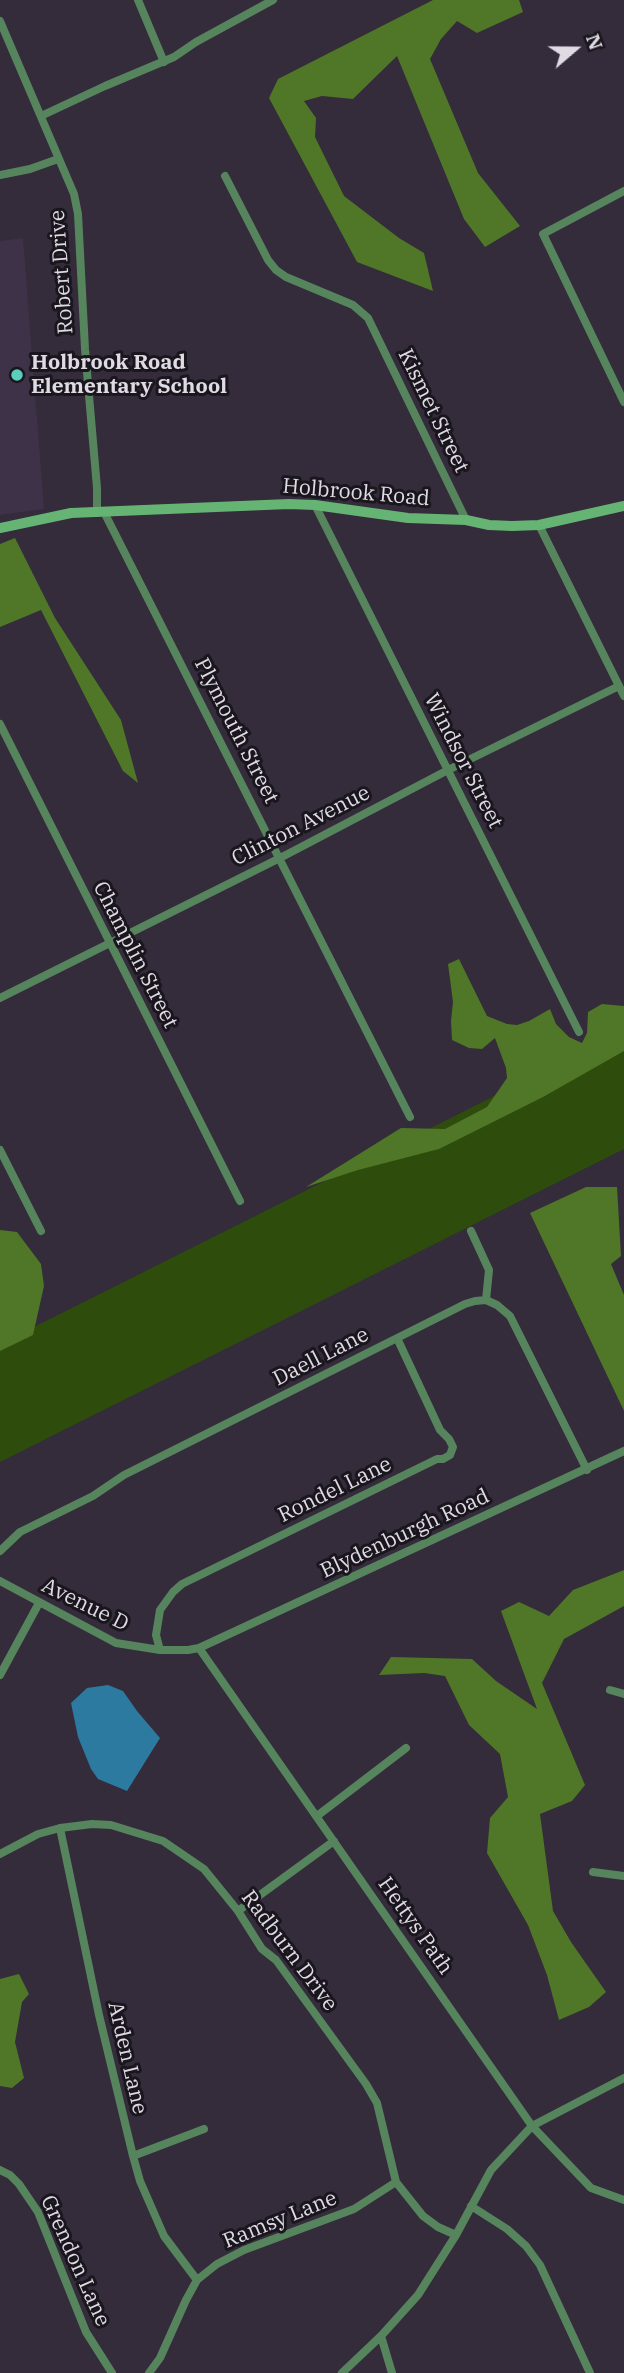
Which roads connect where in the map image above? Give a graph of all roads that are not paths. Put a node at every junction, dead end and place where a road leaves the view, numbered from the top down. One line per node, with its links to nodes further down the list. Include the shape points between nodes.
1 (138, 0): 4 (street)
2 (272, 0): 4 (street)
3 (0, 21): 5 (street, Robert Drive)
4 (164, 62): 5 (street)
5 (41, 116): 6 (street, Robert Drive)
6 (56, 159): 7 (street); 13 (street, Robert Drive, via 74,194 79,224 85,349)
7 (0, 175)
8 (225, 176): 14 (street, Kismet Street, via 276,270 353,305 368,318)
9 (624, 191): 10 (street, via 543,234)
10 (624, 402)
11 (315, 505): 13 (street, Holbrook Road); 14 (street, Holbrook Road, via 408,518); 20 (street, Windsor Street)
12 (624, 506): 15 (street, Holbrook Road)
13 (101, 512): 16 (street, Holbrook Road, via 58,515); 21 (street, Plymouth Street)
14 (466, 520): 15 (street, Holbrook Road)
15 (539, 525): 17 (street)
16 (0, 528)
17 (619, 686): 18 (street); 20 (street, Clinton Avenue)
18 (624, 696)
19 (0, 724): 22 (street, Champlin Street)
20 (448, 770): 21 (street, Clinton Avenue); 24 (street, Windsor Street)
21 (280, 858): 22 (street, Clinton Avenue); 25 (street, Plymouth Street)
22 (109, 942): 23 (street, Clinton Avenue); 27 (street, Champlin Street)
23 (0, 998)
24 (579, 1032)
25 (410, 1117)
26 (0, 1150): 28 (street)
27 (240, 1201)
28 (41, 1231)
29 (471, 1231): 30 (street, via 489,1270)
30 (486, 1300): 31 (street, Daell Lane, via 465,1304); 33 (street, via 510,1316)
31 (397, 1338): 34 (street, Daell Lane, via 124,1475 93,1496 20,1532); 38 (street, Rondel Lane, via 440,1430 453,1447 450,1455 182,1584 160,1609 156,1635)
32 (624, 1451): 33 (street, Blydenburgh Road)
33 (587, 1470): 37 (street, Blydenburgh Road)
34 (0, 1551)
35 (0, 1581): 36 (street, Avenue D)
36 (39, 1603): 38 (street, Avenue D, via 116,1643); 39 (street)
37 (199, 1648): 38 (street, Avenue D); 43 (street, Hettys Path)
38 (160, 1650)
39 (0, 1675)
40 (610, 1690): 41 (street)
41 (624, 1694)
42 (406, 1748): 43 (street)
43 (317, 1816): 45 (street, Hettys Path)
44 (60, 1828): 46 (street, Radburn Drive); 49 (street, Radburn Drive, via 111,1825 163,1840 204,1869); 53 (street, Arden Lane)
45 (334, 1841): 49 (street); 51 (street, Hettys Path)
46 (0, 1854)
47 (593, 1872): 48 (street)
48 (624, 1876)
49 (238, 1911): 55 (street, Radburn Drive, via 366,2084 377,2103)
50 (624, 2078): 51 (street)
51 (532, 2126): 56 (street, Hettys Path, via 591,2188); 57 (street, via 491,2170)
52 (204, 2129): 53 (street)
53 (132, 2156): 59 (street, Arden Lane, via 164,2236)
54 (0, 2170): 61 (street, Grendon Lane, via 19,2184 38,2212 86,2332)
55 (396, 2182): 58 (street, Radburn Drive, via 423,2217); 59 (street, Ramsy Lane, via 354,2209 244,2250)
56 (624, 2200)
57 (471, 2206): 58 (street); 65 (street, via 507,2229 540,2265)
58 (456, 2235): 60 (street, via 418,2295)
59 (197, 2280): 62 (street, Ramsy Lane)
60 (381, 2336): 63 (street); 64 (street)
61 (112, 2373)
62 (149, 2373)
63 (342, 2373)
64 (392, 2373)
65 (590, 2373)

